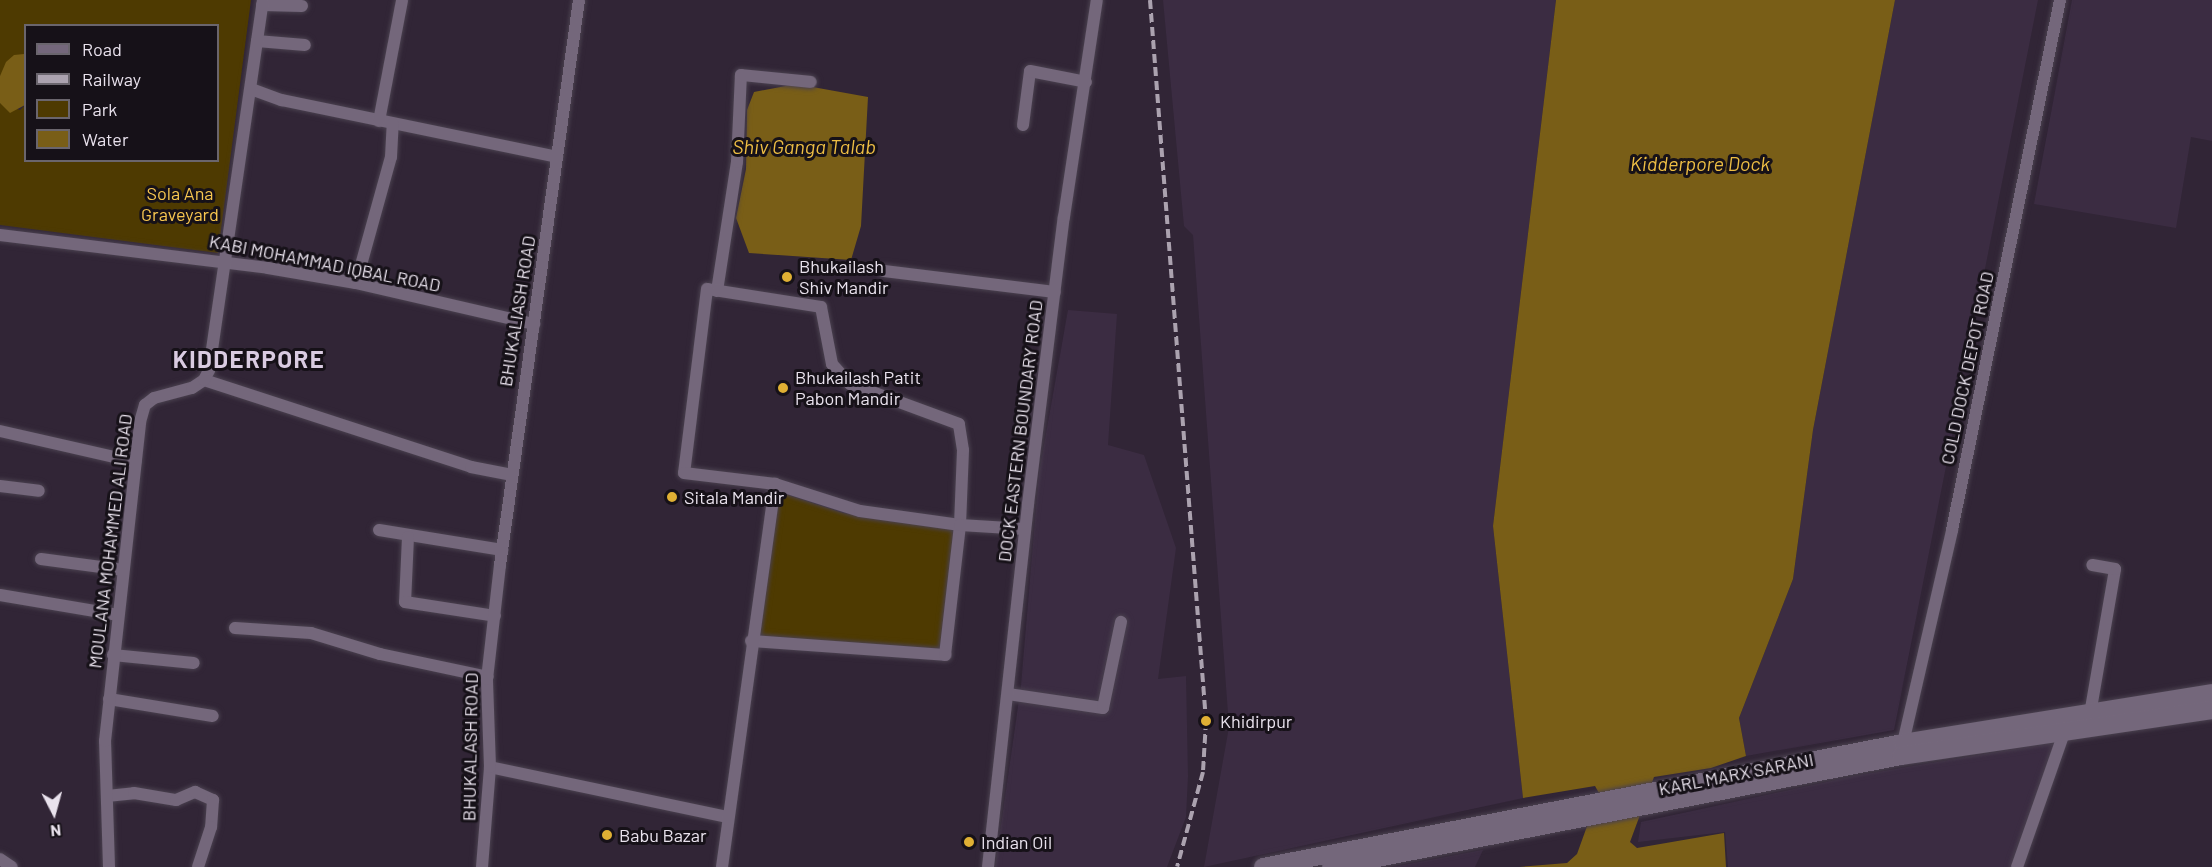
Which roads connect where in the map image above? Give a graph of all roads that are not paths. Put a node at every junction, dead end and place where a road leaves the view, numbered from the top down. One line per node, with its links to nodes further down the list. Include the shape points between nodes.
1 (402, 0): 12 (street)
2 (579, 0): 15 (street, BHUKALIASH ROAD)
3 (1097, 0): 10 (street, DOCK EASTERN BOUNDARY ROAD)
4 (2060, 0): 54 (street, COLD DOCK DEPOT ROAD, via 1956,509)
5 (262, 3): 6 (street); 7 (street)
6 (302, 6)
7 (257, 41): 8 (street); 11 (street)
8 (305, 45)
9 (811, 82): 20 (street, via 741,75 737,162)
10 (1086, 82): 14 (street, via 1030,71); 21 (street, DOCK EASTERN BOUNDARY ROAD)
11 (251, 89): 12 (street, via 282,100); 17 (street)
12 (379, 121): 13 (street)
13 (393, 124): 15 (street); 19 (street, via 392,157)
14 (1023, 125)
15 (557, 157): 22 (street, BHUKALIASH ROAD)
16 (0, 235): 17 (street, KABI MOHAMMAD IQBAL ROAD)
17 (224, 261): 19 (street, KABI MOHAMMAD IQBAL ROAD); 23 (street, via 212,358)
18 (884, 272): 21 (street)
19 (356, 283): 22 (street, KABI MOHAMMAD IQBAL ROAD)
20 (717, 291): 27 (street, via 707,289 684,472); 30 (street, via 821,307 832,364 850,384 959,424 963,450)
21 (1055, 292): 31 (street, DOCK EASTERN BOUNDARY ROAD)
22 (534, 324): 26 (street, BHUKALIASH ROAD)
23 (204, 380): 25 (street, MOULANA MOHAMMED ALI ROAD, via 146,405); 26 (street, via 471,467)
24 (0, 431): 25 (street)
25 (136, 462): 37 (street, MOULANA MOHAMMED ALI ROAD)
26 (512, 475): 34 (street, BHUKALIASH ROAD)
27 (775, 484): 30 (street, via 860,511); 43 (street)
28 (0, 486): 29 (street)
29 (39, 491)
30 (960, 525): 31 (street); 43 (street, via 945,655)
31 (1025, 529): 48 (street, DOCK EASTERN BOUNDARY ROAD)
32 (379, 530): 33 (street)
33 (408, 537): 34 (street); 40 (street, via 405,602)
34 (502, 550): 40 (street, BHUKALIASH ROAD)
35 (40, 558): 37 (street)
36 (2092, 565): 52 (street, via 2115,569)
37 (123, 570): 39 (street, MOULANA MOHAMMED ALI ROAD)
38 (0, 596): 39 (street)
39 (118, 615): 44 (street, MOULANA MOHAMMED ALI ROAD)
40 (494, 622): 46 (street, BHUKALASH ROAD)
41 (1121, 622): 48 (street, via 1103,708)
42 (235, 627): 46 (street, via 311,633 380,654)
43 (751, 641): 59 (street)
44 (113, 655): 45 (street); 49 (street, MOULANA MOHAMMED ALI ROAD)
45 (194, 663)
46 (488, 677): 55 (street, BHUKALASH ROAD)
47 (2212, 693): 52 (main road, KARL MARX SARANI)
48 (1008, 694): 66 (street, DOCK EASTERN BOUNDARY ROAD)
49 (109, 699): 51 (street); 57 (street, MOULANA MOHAMMED ALI ROAD)
50 (2212, 710): 52 (main road)
51 (213, 716)
52 (2089, 720): 53 (main road, KARL MARX SARANI)
53 (2067, 724): 54 (main road, KARL MARX SARANI); 56 (main road); 69 (street)
54 (1903, 743): 56 (main road, KARL MARX SARANI)
55 (490, 767): 59 (street); 64 (street, BHUKALASH ROAD)
56 (1684, 792): 58 (main road, KARL MARX SARANI)
57 (107, 796): 62 (street, MOULANA MOHAMMED ALI ROAD); 63 (street, via 134,793 176,800 195,792 213,800 211,827)
58 (1564, 815): 67 (main road, KARL MARX SARANI); 68 (main road)
59 (727, 817): 65 (street)
60 (0, 859): 61 (street)
61 (12, 867)
62 (108, 867)
63 (198, 867)
64 (482, 867)
65 (722, 867)
66 (988, 867)
67 (1263, 867)
68 (1331, 867)
69 (2017, 867)

